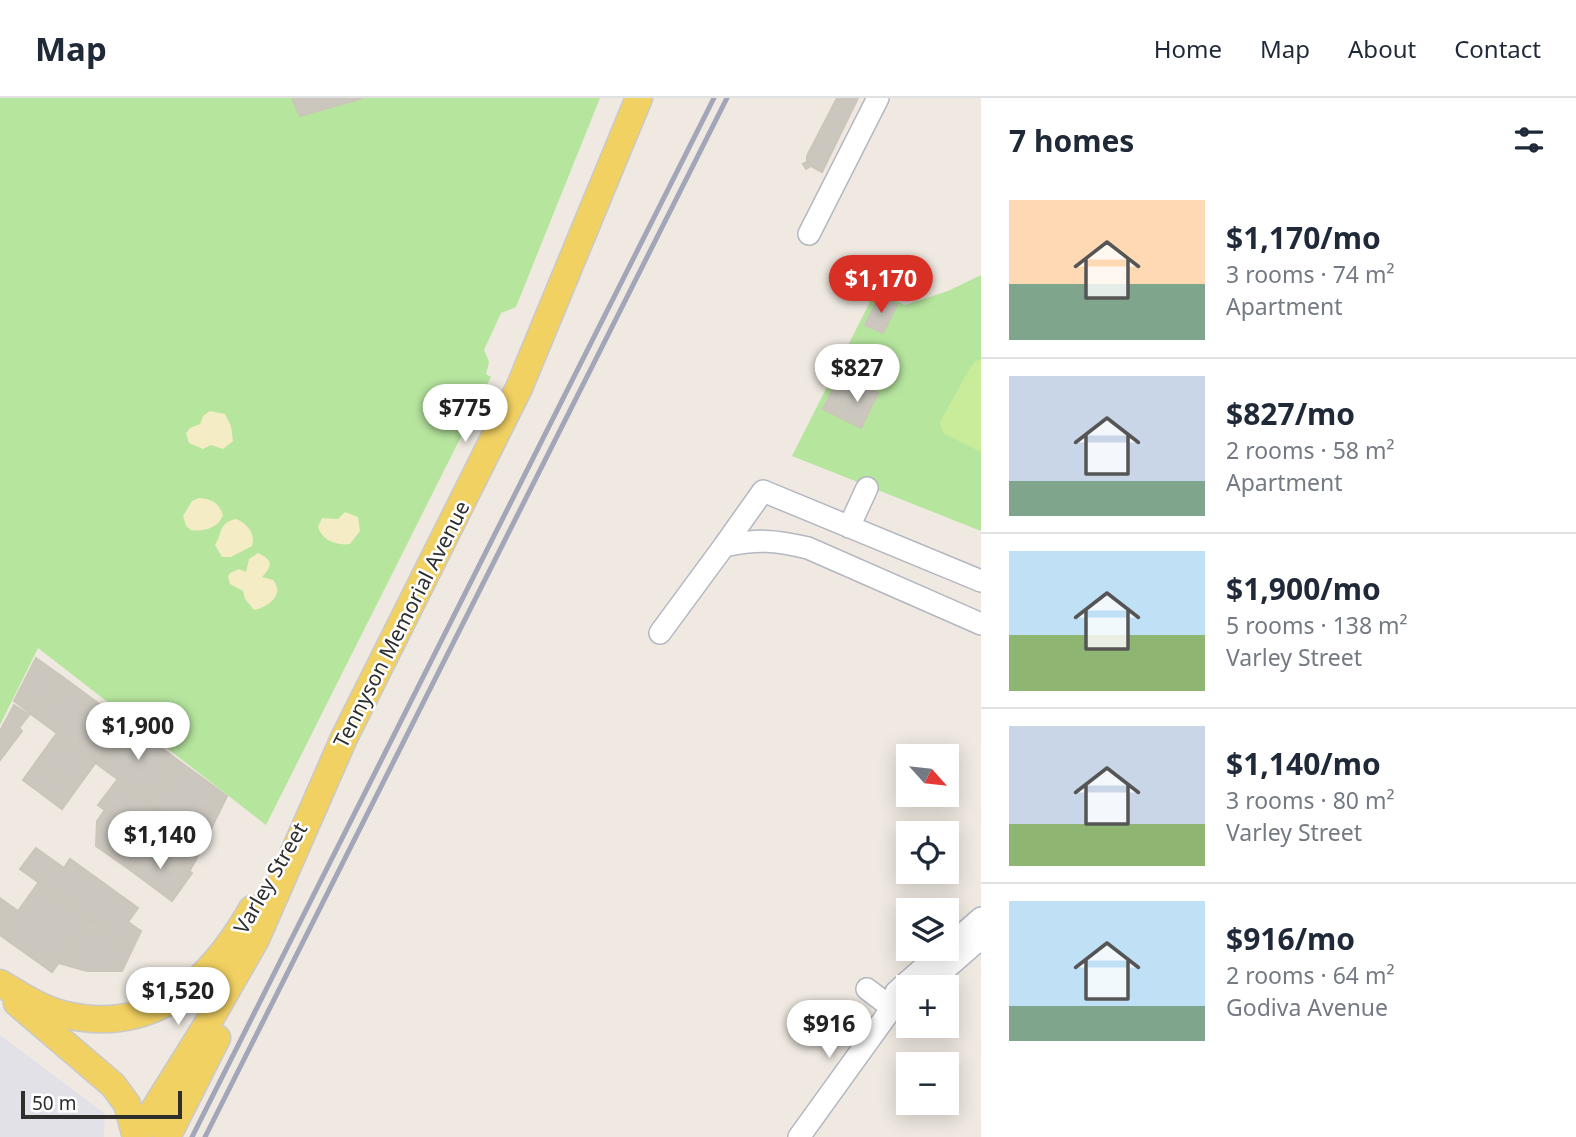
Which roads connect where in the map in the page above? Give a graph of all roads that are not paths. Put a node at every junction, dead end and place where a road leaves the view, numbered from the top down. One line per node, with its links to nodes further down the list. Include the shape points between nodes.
1 (639, 98): 10 (main road, Tennyson Memorial Avenue, via 519,388)
2 (878, 98): 3 (street)
3 (809, 234)
4 (867, 488): 5 (street)
5 (849, 527): 6 (street, via 762,492); 7 (street)
6 (724, 546): 8 (street, via 752,540 808,548); 9 (street)
7 (981, 581)
8 (981, 624)
9 (660, 633)
10 (315, 800): 14 (main road, Tennyson Memorial Avenue); 18 (main road, Varley Street, via 220,960 176,999 117,1017 80,1017 34,1003)
11 (981, 918): 12 (street)
12 (959, 937)
13 (981, 938): 17 (street)
14 (256, 939): 22 (main road, Tennyson Memorial Avenue); 23 (main road, via 218,1035)
15 (932, 961): 16 (street)
16 (916, 975)
17 (939, 975)
18 (0, 985): 22 (main road, via 113,1085 127,1104)
19 (867, 989): 20 (street)
20 (896, 1003)
21 (896, 1010): 24 (street)
22 (136, 1137)
23 (167, 1137)
24 (799, 1137)

